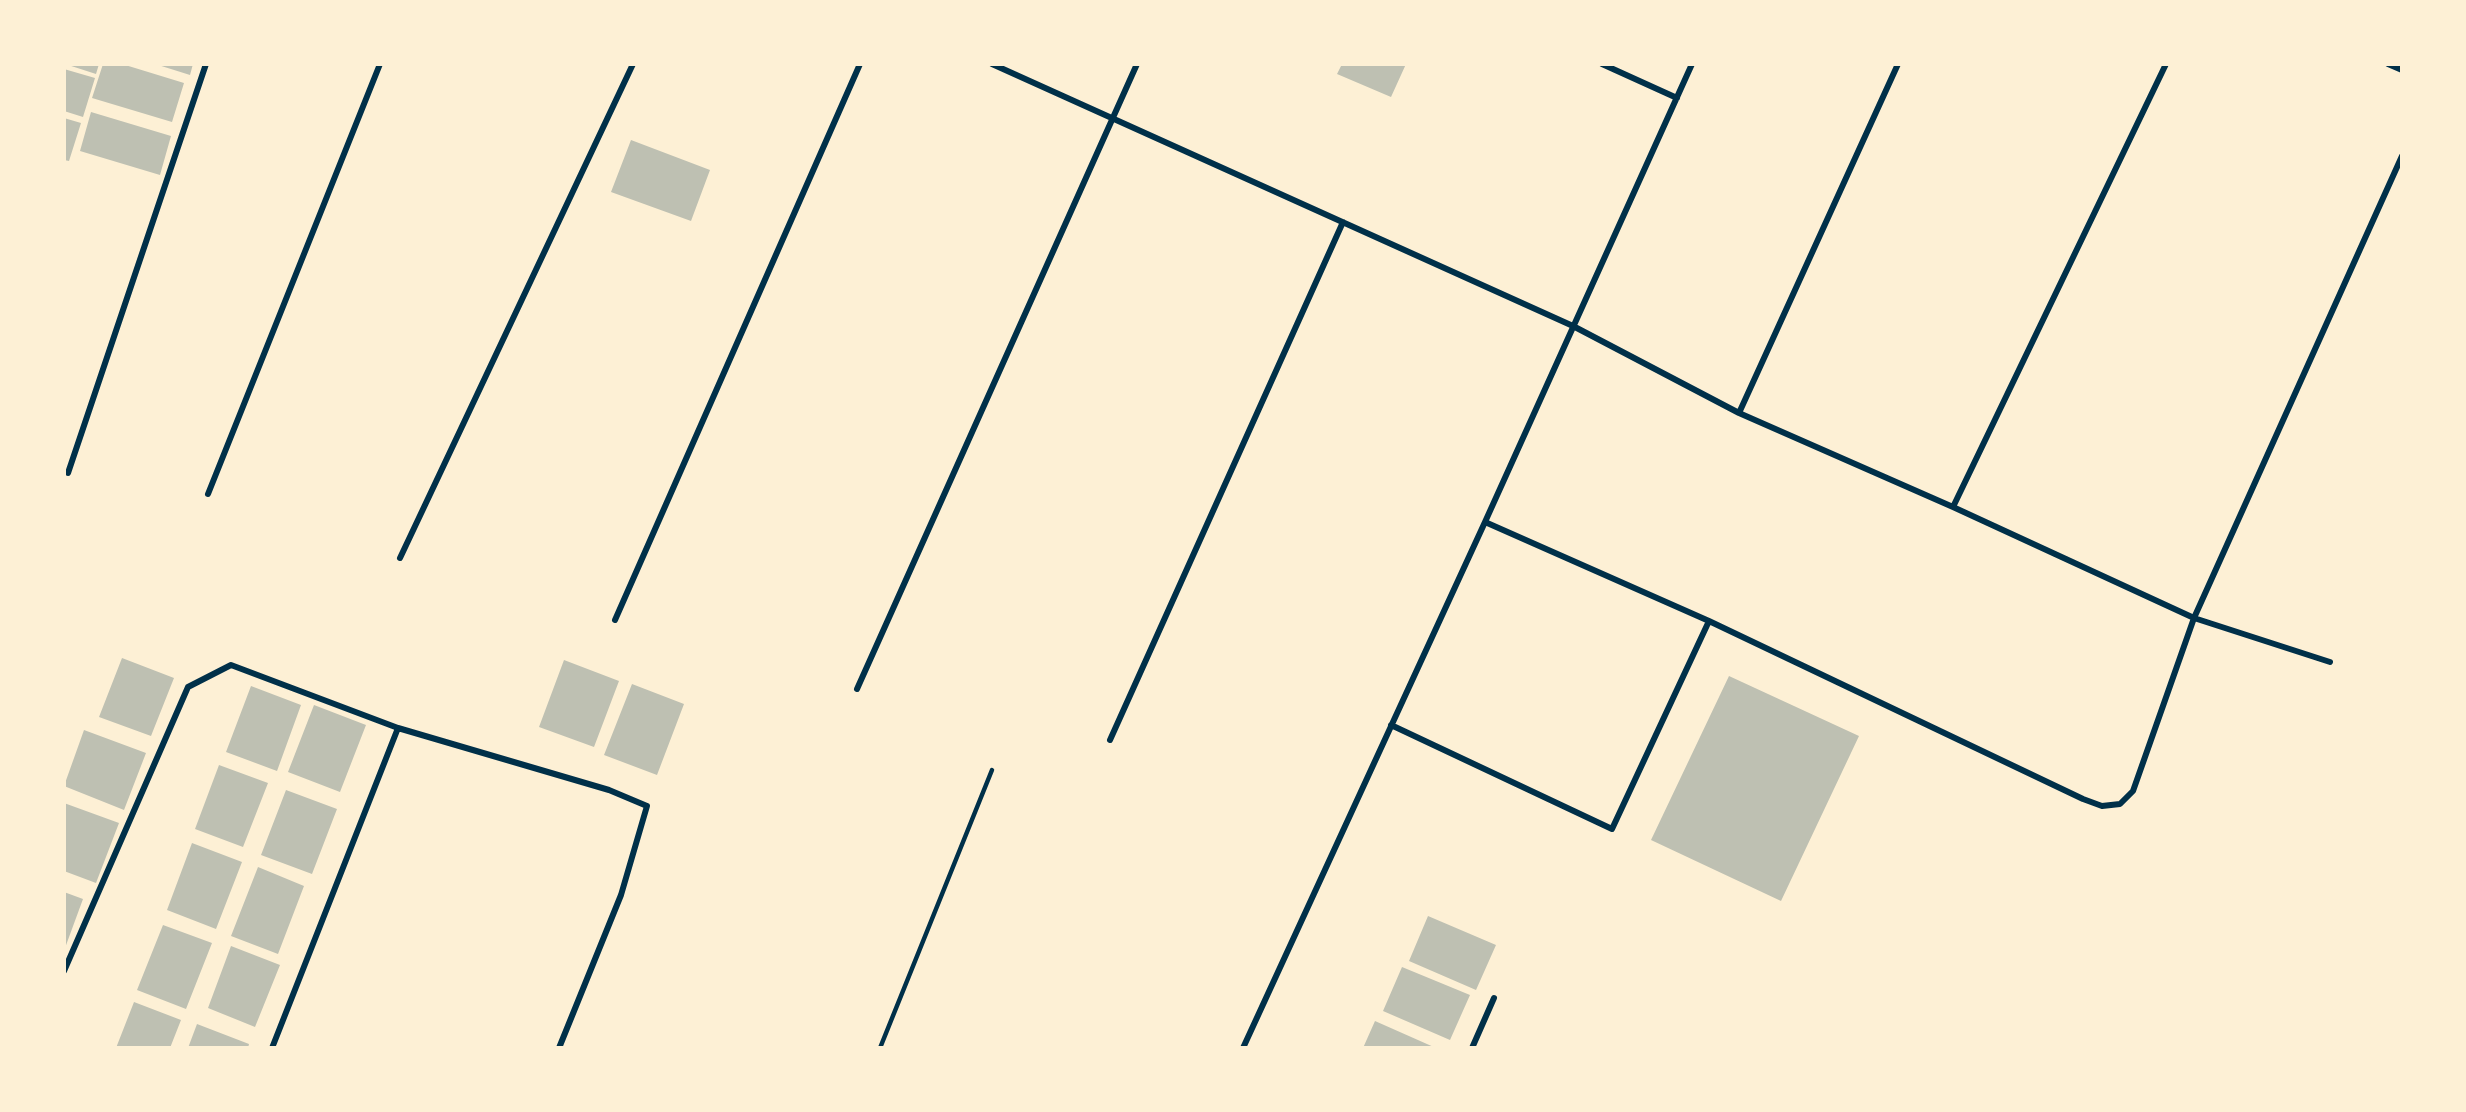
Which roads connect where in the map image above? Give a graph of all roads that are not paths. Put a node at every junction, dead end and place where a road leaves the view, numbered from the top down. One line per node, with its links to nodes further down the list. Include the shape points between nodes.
1 (206, 64): 19 (street)
2 (380, 64): 20 (street)
3 (633, 64): 23 (street)
4 (860, 64): 25 (street)
5 (992, 64): 14 (street)
6 (1137, 64): 14 (street)
7 (1602, 64): 13 (street)
8 (1692, 64): 13 (street)
9 (1898, 64): 18 (street)
10 (2166, 64): 21 (street)
11 (2388, 64): 12 (street)
12 (2402, 70)
13 (1677, 99): 17 (street)
14 (1114, 119): 16 (street); 28 (street)
15 (2402, 156): 24 (street)
16 (1343, 222): 17 (street); 31 (street)
17 (1573, 326): 18 (street); 22 (street)
18 (1738, 413): 21 (street)
19 (68, 473)
20 (208, 494)
21 (1953, 507): 24 (street)
22 (1485, 522): 26 (street); 29 (street)
23 (400, 558)
24 (2194, 618): 26 (street, via 2133,791 2120,804 2102,806); 27 (street)
25 (615, 620)
26 (1709, 621): 29 (street, via 1612,829)
27 (2330, 662)
28 (857, 688)
29 (1391, 725): 38 (street)
30 (398, 728): 33 (street, via 231,665 188,687); 35 (street); 36 (street, via 609,790 647,806 621,895)
31 (1110, 740)
32 (992, 770): 37 (lane)
33 (64, 971)
34 (1494, 998): 39 (street)
35 (272, 1047)
36 (559, 1047)
37 (880, 1047)
38 (1243, 1047)
39 (1472, 1047)

